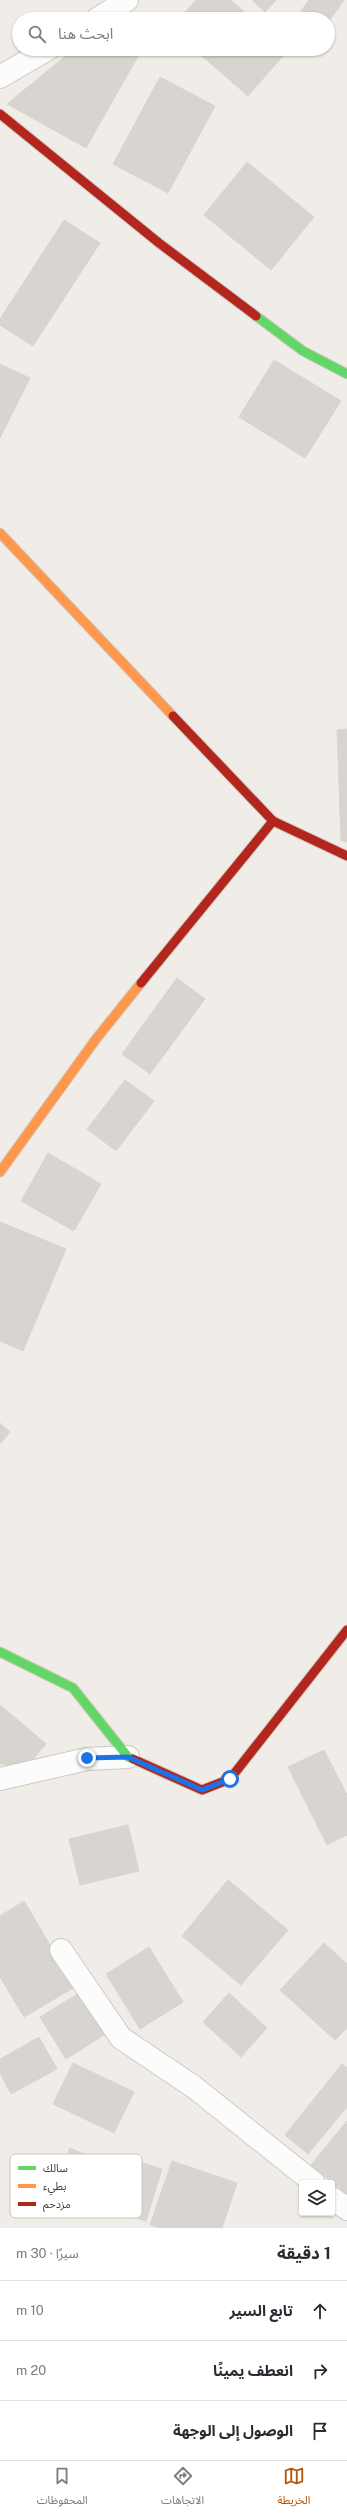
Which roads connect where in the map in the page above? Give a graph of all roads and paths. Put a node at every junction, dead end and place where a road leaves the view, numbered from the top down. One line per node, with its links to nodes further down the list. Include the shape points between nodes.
1 (127, 0): 2 (street)
2 (108, 12)
3 (36, 56): 4 (street)
4 (0, 77)
5 (0, 114): 6 (street, via 171,253 303,351)
6 (347, 374)
7 (0, 533): 8 (street)
8 (273, 821): 9 (street); 10 (street, via 96,1038)
9 (347, 856)
10 (0, 1172)
11 (347, 1630): 13 (street, via 230,1779 202,1790)
12 (0, 1652): 13 (street, via 73,1688)
13 (128, 1757): 14 (street, via 87,1758)
14 (0, 1779)
15 (61, 1950): 16 (street, via 121,2038 194,2087)
16 (310, 2180)
17 (335, 2200): 18 (street)
18 (347, 2210)

